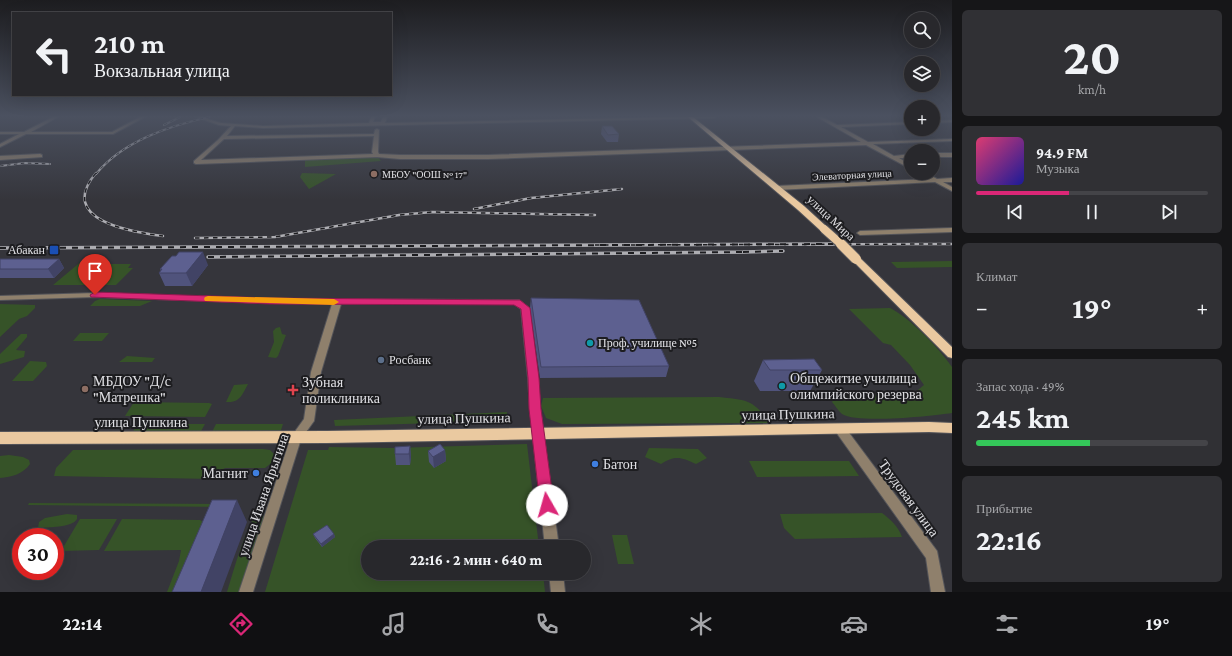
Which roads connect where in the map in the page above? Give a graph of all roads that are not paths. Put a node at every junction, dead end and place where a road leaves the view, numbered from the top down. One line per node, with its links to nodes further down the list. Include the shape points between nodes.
1 (213, 145): 7 (street, via 196,162)
2 (376, 145): 7 (street)
3 (723, 145): 6 (main road, улица Мира)
4 (809, 145): 6 (street)
5 (869, 145): 12 (street)
6 (726, 147): 7 (street, via 488,157); 18 (main road, улица Мира)
7 (377, 155)
8 (940, 155): 9 (street)
9 (952, 155)
10 (40, 156): 13 (street)
11 (904, 156): 12 (street)
12 (892, 157): 14 (street)
13 (0, 158)
14 (904, 163)
15 (936, 180): 18 (street, Элеваторная улица); 19 (street)
16 (940, 180): 17 (street, Элеваторная улица)
17 (952, 180)
18 (776, 188): 24 (main road, улица Мира, bridge, via 856,259)
19 (952, 189)
20 (952, 230): 21 (street)
21 (860, 233)
22 (0, 298): 23 (street, via 95,295)
23 (337, 302): 29 (street, via 516,302 525,308); 30 (street, улица Ивана Ярыгина, via 316,372 309,421)
24 (950, 353)
25 (952, 423): 26 (main road)
26 (929, 427): 27 (main road); 28 (main road, улица Пушкина)
27 (952, 428)
28 (840, 429): 29 (main road, улица Пушкина); 36 (street, Трудовая улица, via 932,556)
29 (538, 432): 30 (main road, улица Пушкина); 32 (street)
30 (296, 437): 31 (main road, улица Пушкина); 34 (street, улица Ивана Ярыгина)
31 (0, 438)
32 (551, 540)
33 (557, 580): 35 (street)
34 (246, 592)
35 (558, 592)
36 (938, 592)

